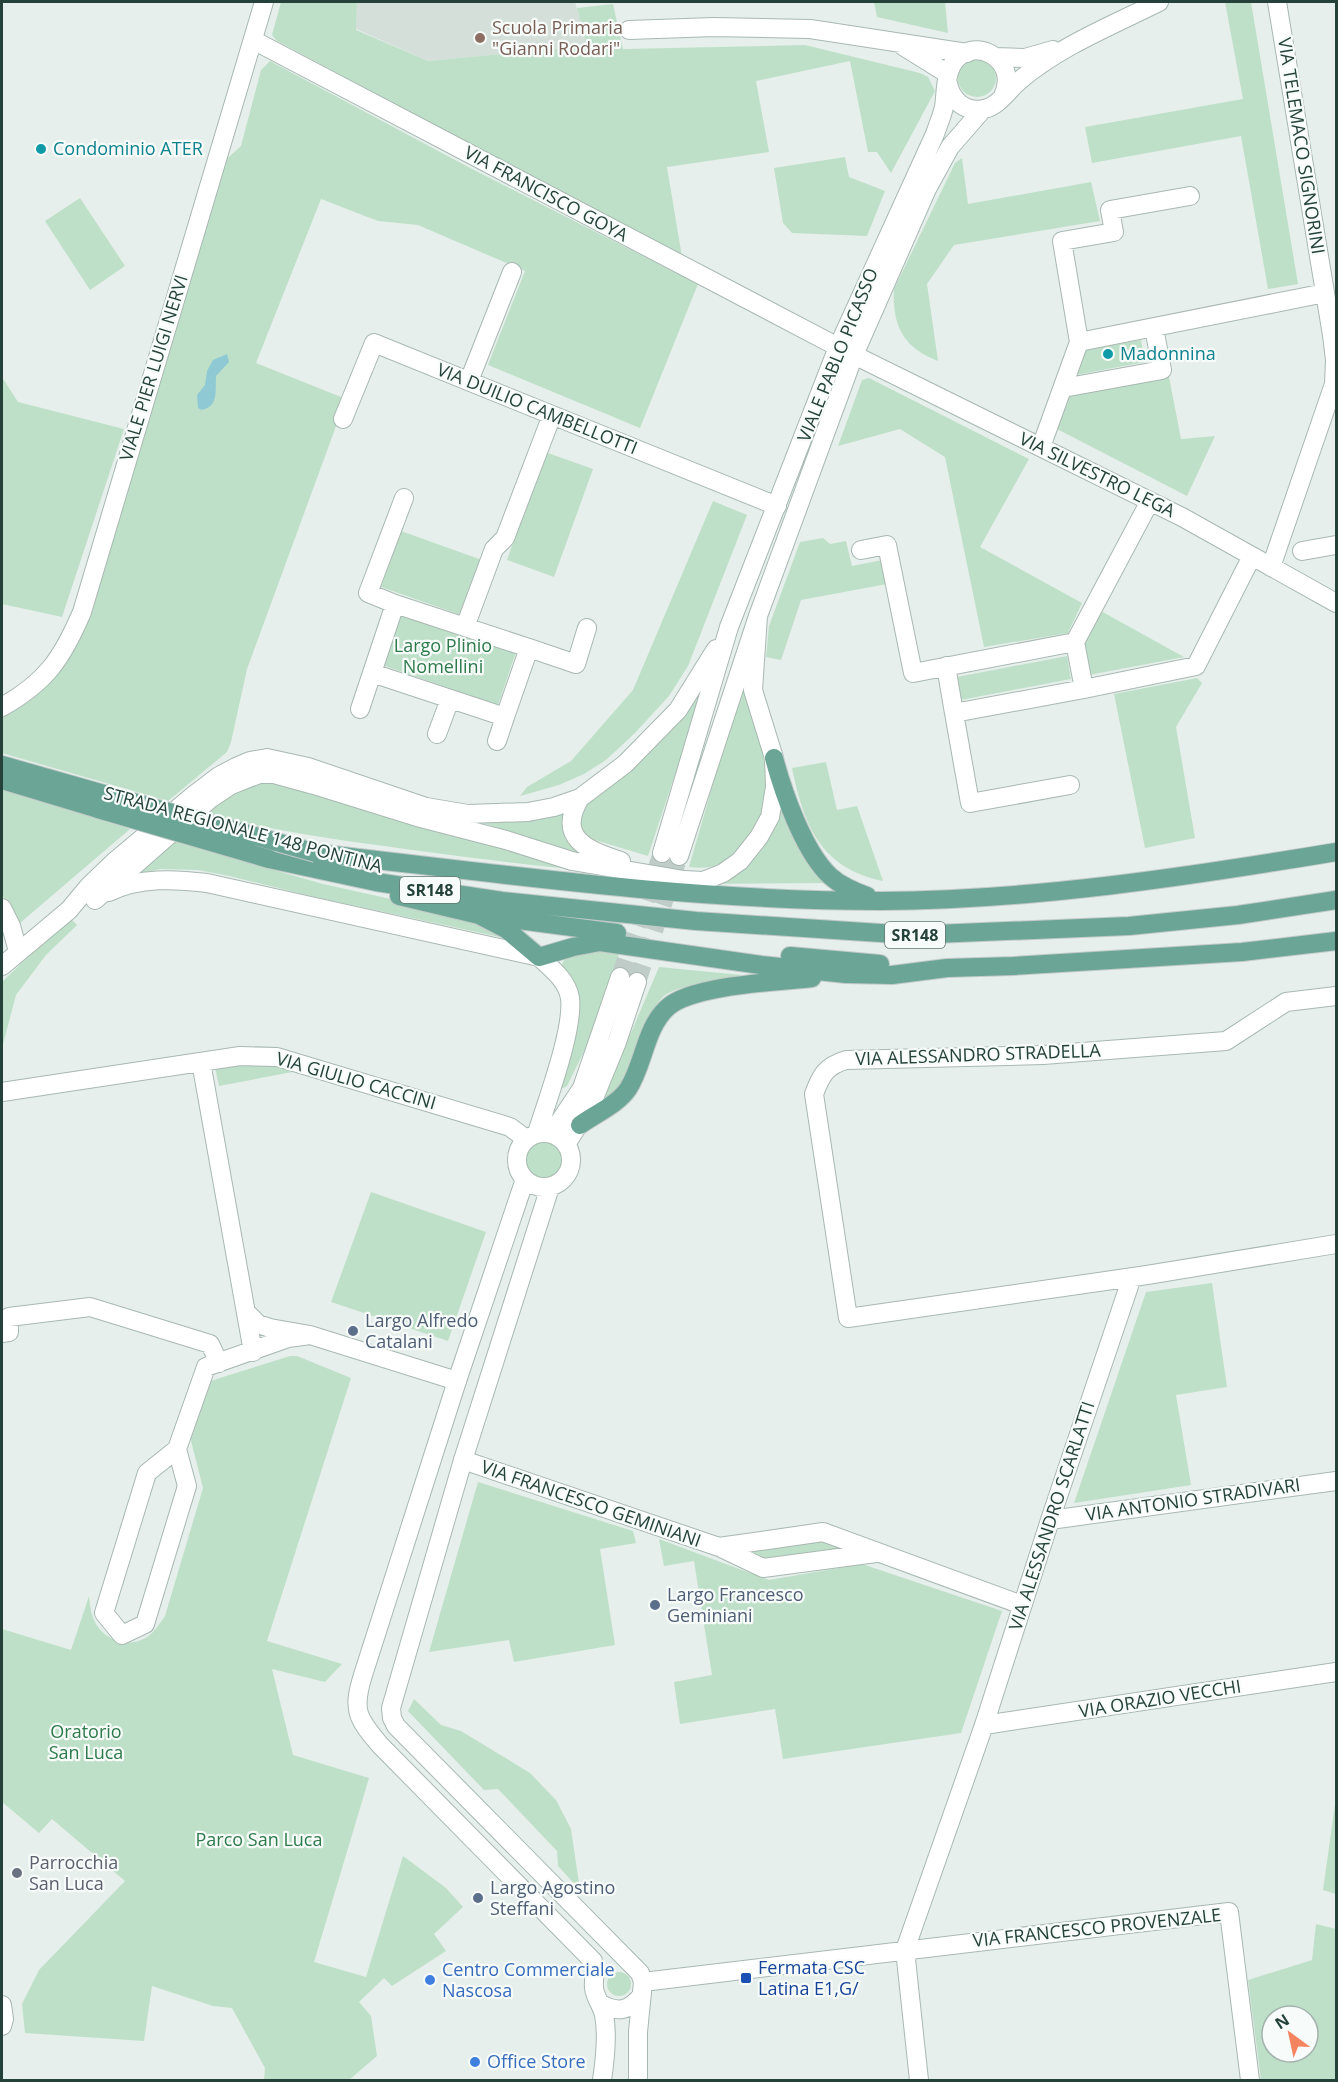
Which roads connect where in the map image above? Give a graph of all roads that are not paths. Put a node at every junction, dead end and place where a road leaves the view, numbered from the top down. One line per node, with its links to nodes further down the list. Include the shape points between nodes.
1 (264, 2): 5 (street, VIALE PIER LUIGI NERVI)
2 (1159, 2): 6 (street, VIALE PABLO PICASSO)
3 (1277, 2): 15 (street, VIA TELEMACO SIGNORINI)
4 (629, 30): 7 (street, VIALE PABLO PICASSO, via 810,29)
5 (253, 40): 19 (street, VIA FRANCISCO GOYA); 45 (street, VIALE PIER LUIGI NERVI, via 82,612 49,673)
6 (1081, 41): 9 (street, VIALE PABLO PICASSO, via 1025,58); 11 (street, VIALE PABLO PICASSO, via 1028,74)
7 (899, 44): 8 (street, VIALE PABLO PICASSO); 10 (street)
8 (967, 53): 9 (street, VIALE PABLO PICASSO, via 980,51); 10 (street, via 952,64)
9 (996, 57): 11 (street, via 1006,72)
10 (948, 78): 12 (street, via 952,96 963,106); 19 (street, VIALE PABLO PICASSO, via 935,134)
11 (1003, 96): 12 (street, VIALE PABLO PICASSO)
12 (983, 110): 19 (street, VIALE PABLO PICASSO, via 950,147)
13 (1190, 196): 18 (street, via 1110,210 1114,232 1062,241)
14 (512, 272): 20 (street)
15 (1325, 293): 16 (street); 17 (street, VIA TELEMACO SIGNORINI)
16 (1154, 328): 18 (street); 21 (street, via 1162,370)
17 (1334, 335): 32 (street, VIA TELEMACO SIGNORINI, via 1334,384)
18 (1079, 342): 21 (street)
19 (846, 351): 24 (street, VIA SILVESTRO LEGA); 27 (street, VIALE PABLO PICASSO); 35 (street, VIALE PABLO PICASSO)
20 (469, 381): 22 (street, VIA DUILIO CAMBELLOTTI); 23 (street, VIA DUILIO CAMBELLOTTI, via 374,343)
21 (1063, 388): 24 (street)
22 (552, 415): 27 (street, VIA DUILIO CAMBELLOTTI); 36 (street, via 505,538 494,549)
23 (343, 419)
24 (1041, 447): 26 (street, VIA SILVESTRO LEGA)
25 (404, 498): 34 (street, via 368,593)
26 (1150, 501): 31 (street, VIA SILVESTRO LEGA); 39 (street)
27 (777, 506): 37 (street, VIALE PABLO PICASSO)
28 (1336, 545): 30 (street)
29 (861, 550): 41 (street, via 887,545 913,673)
30 (1302, 551)
31 (1252, 556): 32 (street, VIA SILVESTRO LEGA); 43 (street, via 1196,666)
32 (1271, 567): 33 (street, VIA SILVESTRO LEGA)
33 (1336, 603)
34 (395, 604): 36 (street); 42 (street)
35 (758, 616): 37 (street, VIALE PABLO PICASSO, via 671,854); 51 (street, VIALE PABLO PICASSO, via 753,690)
36 (465, 627): 40 (street)
37 (729, 627): 55 (street, VIALE PABLO PICASSO, via 678,710 625,764)
38 (588, 628): 40 (street, via 576,664)
39 (1075, 642): 41 (street); 43 (street)
40 (529, 648): 48 (street)
41 (946, 666): 47 (street)
42 (372, 673): 44 (street); 46 (street)
43 (1084, 689): 47 (street)
44 (450, 699): 48 (street); 49 (street)
45 (2, 707)
46 (360, 709)
47 (954, 713): 54 (street, via 970,803)
48 (506, 717): 50 (street)
49 (437, 734)
50 (497, 741)
51 (774, 758): 60 (street, VIALE PABLO PICASSO, via 770,818 759,837 740,861 723,873 703,880); 63 (main road, via 800,829 829,875 848,889)
52 (2, 765): 56 (main road, STRADA REGIONALE 148 PONTINA / SR148)
53 (2, 780): 56 (main road, STRADA REGIONALE 148 PONTINA / SR148)
54 (1070, 785)
55 (580, 798): 60 (street, via 572,811 576,840 588,849); 66 (street, VIALE PABLO PICASSO, via 528,813 468,814 426,807 308,767 267,758 250,761 219,776 194,795 114,862)
56 (101, 802): 58 (main road, STRADA REGIONALE 148 PONTINA / SR148, bridge); 59 (main road, STRADA REGIONALE 148 PONTINA / SR148, bridge)
57 (1336, 852): 63 (main road, via 1097,887 965,899)
58 (316, 853): 63 (main road, via 616,888); 65 (main road, STRADA REGIONALE 148 PONTINA / SR148)
59 (269, 859): 65 (main road, STRADA REGIONALE 148 PONTINA / SR148, via 387,884 502,901); 67 (main road, via 329,879)
60 (684, 879): 61 (street, via 572,861 314,785 259,774 210,799)
61 (95, 900): 66 (street); 70 (street, via 115,890 153,881 207,883)
62 (1336, 900): 65 (main road, STRADA REGIONALE 148 PONTINA / SR148, via 1129,926 911,935 696,921)
63 (880, 901)
64 (2, 908): 69 (street)
65 (593, 909)
66 (69, 910): 69 (street)
67 (480, 915): 70 (main road, via 506,929); 72 (main road, via 762,954)
68 (1336, 941): 72 (main road, via 1242,952)
69 (18, 951): 71 (street)
70 (539, 957): 73 (main road, via 600,942); 78 (street, via 558,974 570,996)
71 (2, 966)
72 (947, 968): 73 (main road, via 892,975)
73 (846, 974): 77 (main road, via 748,985 682,998 660,1016 627,1090)
74 (1336, 996): 84 (street, VIA ALESSANDRO STRADELLA, via 1286,1002 1226,1041 1042,1055 846,1060 826,1069 820,1077 814,1094 849,1318)
75 (201, 1062): 76 (street, VIA GIULIO CACCINI); 78 (street, VIA GIULIO CACCINI, via 253,1055 277,1057); 85 (street)
76 (2, 1092)
77 (580, 1125): 78 (street); 78 (street, via 606,1071 628,979 582,1088)
78 (545, 1137): 79 (street, via 517,1156); 80 (street, via 569,1148 571,1166 563,1179)
79 (525, 1179): 80 (street, via 536,1186); 82 (street)
80 (550, 1187): 83 (street)
81 (1336, 1244): 84 (street)
82 (497, 1261): 83 (street); 90 (street)
83 (524, 1269): 92 (street)
84 (1132, 1278): 94 (street, VIA ALESSANDRO SCARLATTI)
85 (246, 1312): 87 (street, via 258,1324); 88 (street)
86 (2, 1333): 89 (street, via 9,1332 9,1317 90,1307 210,1344)
87 (310, 1335): 88 (street, via 288,1338); 90 (street)
88 (253, 1352): 89 (street)
89 (219, 1363): 91 (street, via 206,1367)
90 (457, 1381): 95 (street)
91 (177, 1449): 91 (street, via 147,1473 104,1613 122,1635 145,1623 186,1486)
92 (463, 1460): 96 (street); 97 (street, VIA FRANCESCO GEMINIANI)
93 (1336, 1481): 94 (street, VIA ANTONIO STRADIVARI)
94 (1050, 1520): 99 (street, VIA ALESSANDRO SCARLATTI)
95 (410, 1526): 96 (street); 102 (street, via 357,1692)
96 (441, 1535): 101 (street, via 391,1708)
97 (719, 1547): 98 (street, VIA FRANCESCO GEMINIANI, via 823,1532); 98 (street, VIA FRANCESCO GEMINIANI, via 763,1568)
98 (876, 1552): 99 (street, VIA FRANCESCO GEMINIANI)
99 (1022, 1605): 103 (street, VIA ALESSANDRO SCARLATTI)
100 (1336, 1672): 103 (street, VIA ORAZIO VECCHI)
101 (392, 1718): 102 (street); 106 (street)
102 (360, 1720): 105 (street, via 380,1745 589,1955)
103 (984, 1725): 104 (street, VIA ALESSANDRO SCARLATTI)
104 (905, 1950): 106 (street); 112 (street); 113 (street, VIA FRANCESCO PROVENZALE, via 1229,1912)
105 (596, 1976): 106 (street, via 610,1963 620,1961); 107 (street, via 595,1995)
106 (639, 1981): 107 (street, via 633,2006 612,2010); 111 (street)
107 (601, 2004): 110 (street, via 605,2036)
108 (2, 2005): 109 (street)
109 (2, 2026)
110 (602, 2080)
111 (638, 2080)
112 (918, 2080)
113 (1250, 2080)

